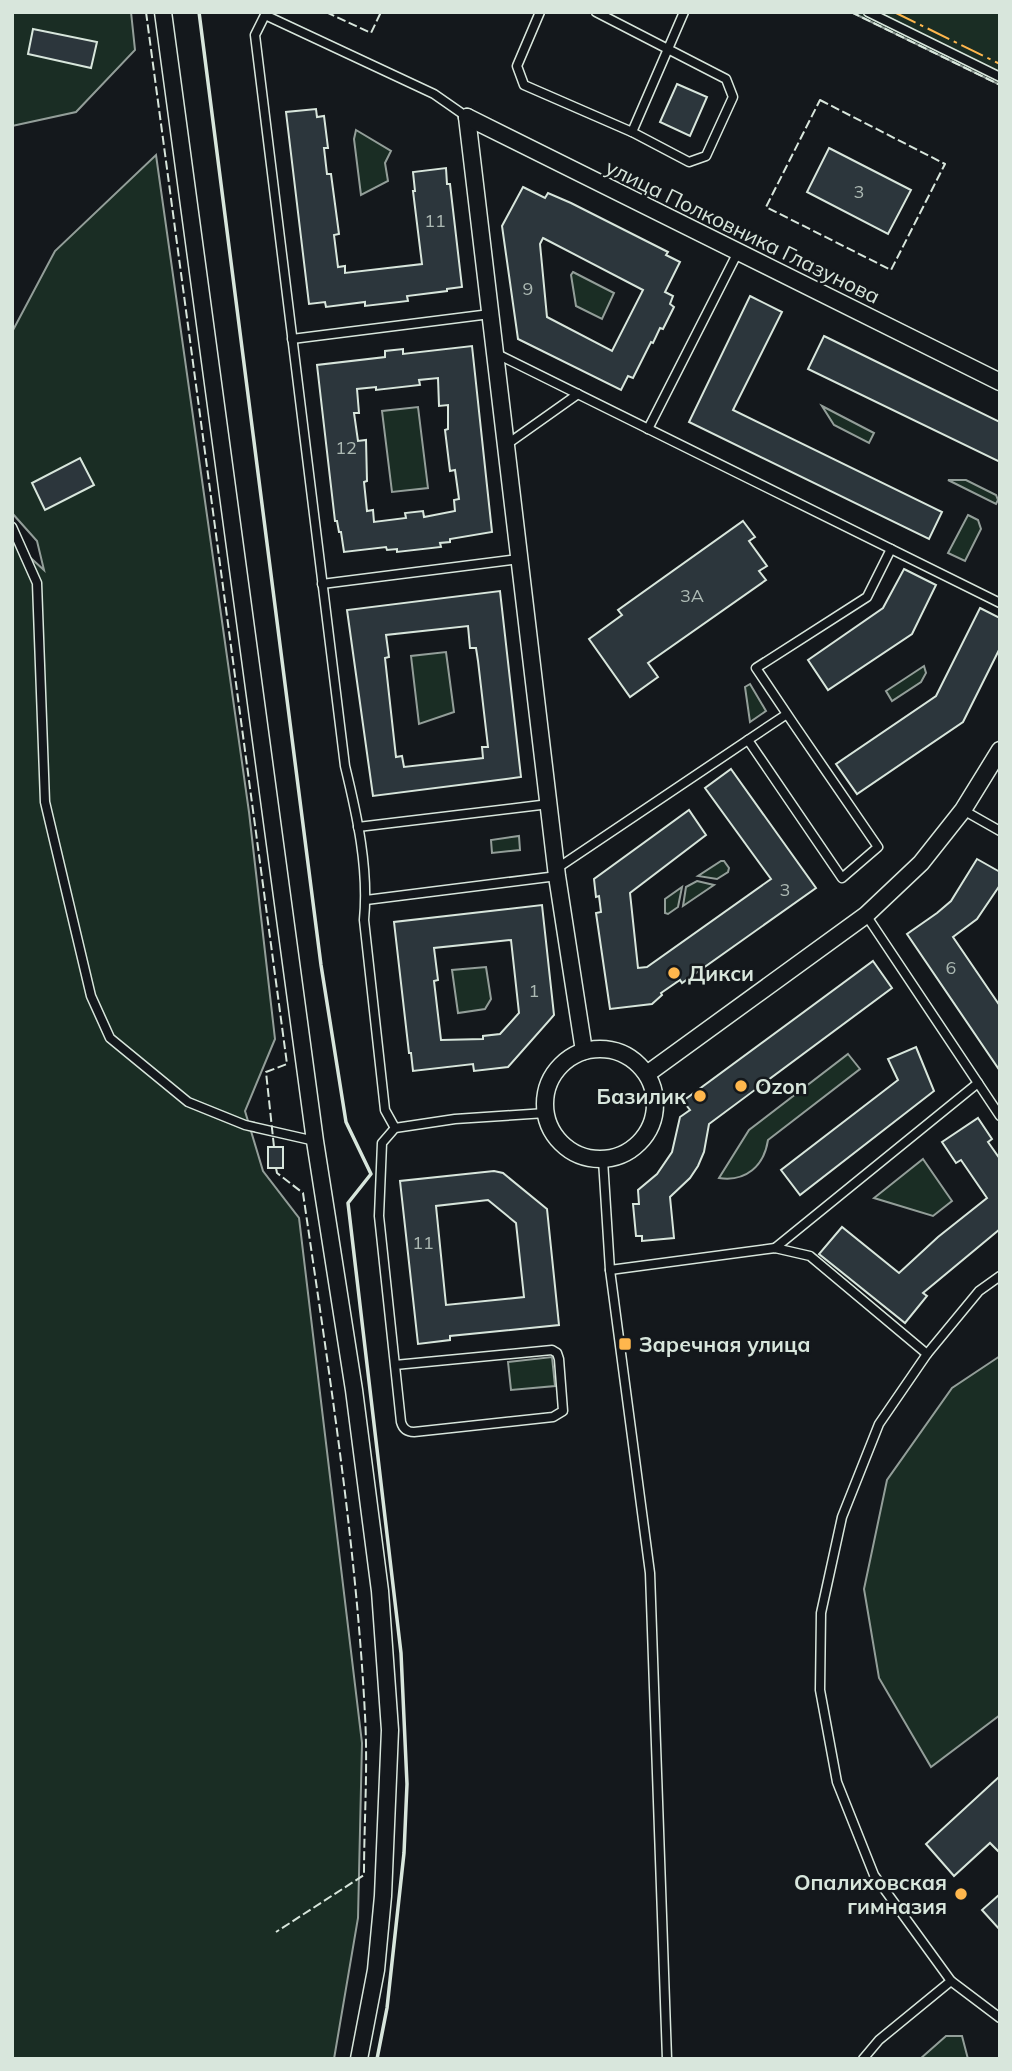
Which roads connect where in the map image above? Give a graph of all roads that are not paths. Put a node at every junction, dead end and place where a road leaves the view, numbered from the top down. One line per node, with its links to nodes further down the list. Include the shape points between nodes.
1 (163, 12): 39 (street)
2 (540, 12): 9 (lane, via 517,66 524,85)
3 (596, 12): 6 (lane)
4 (684, 12): 6 (lane)
5 (868, 12): 7 (lane)
6 (669, 48): 9 (lane); 9 (lane, via 726,79 733,97 706,156 689,162)
7 (1000, 77)
8 (467, 117): 10 (street, улица Полковника Глазунова); 11 (street); 12 (lane, via 435,94 265,15 256,35)
9 (632, 132)
10 (738, 252): 14 (street, улица Полковника Глазунова); 16 (lane)
11 (491, 314): 12 (lane); 13 (street)
12 (292, 339): 21 (lane)
13 (495, 354): 15 (lane); 17 (street)
14 (1000, 382)
15 (578, 394): 16 (lane); 17 (lane)
16 (648, 429): 19 (lane)
17 (506, 445): 20 (street)
18 (12, 527): 39 (lane, via 37,583 45,802 91,996 110,1038 188,1102 245,1125)
19 (891, 549): 22 (lane); 23 (lane, via 867,597 756,668)
20 (519, 559): 21 (lane); 26 (street)
21 (322, 584): 28 (lane, via 345,766)
22 (1000, 603)
23 (787, 714): 24 (lane); 24 (lane, via 878,847 842,878)
24 (748, 740): 30 (lane)
25 (1000, 750): 27 (street)
26 (548, 804): 28 (lane); 30 (street)
27 (963, 810): 29 (lane); 32 (street, via 921,863)
28 (358, 827): 31 (lane)
29 (1000, 831)
30 (557, 872): 31 (lane); 33 (street)
31 (366, 900): 38 (lane, via 385,1110)
32 (866, 915): 34 (street); 35 (lane)
33 (584, 1051): 34 (street, via 612,1050 632,1059); 36 (street, via 565,1062 551,1078)
34 (647, 1074): 40 (street, via 656,1102 650,1130 630,1151)
35 (978, 1083): 37 (lane); 41 (lane)
36 (546, 1114): 38 (lane); 40 (street, via 563,1145 581,1156)
37 (1000, 1116)
38 (395, 1128): 45 (lane, via 382,1143 379,1216)
39 (315, 1141): 48 (street, via 375,1551 390,1730 376,1970)
40 (603, 1160): 42 (lane)
41 (775, 1248): 42 (lane); 44 (lane, via 810,1256)
42 (610, 1270): 49 (lane, via 650,1573)
43 (1000, 1276): 44 (lane, via 979,1291)
44 (927, 1354): 46 (lane, via 879,1424 842,1517 821,1612 820,1690 837,1782 874,1875)
45 (395, 1365): 45 (lane, via 401,1422 408,1432 553,1417 563,1411 559,1359 552,1350)
46 (951, 1981): 47 (lane); 50 (lane, via 878,2040)
47 (1000, 2018)
48 (359, 2059)
49 (667, 2059)
50 (863, 2059)

